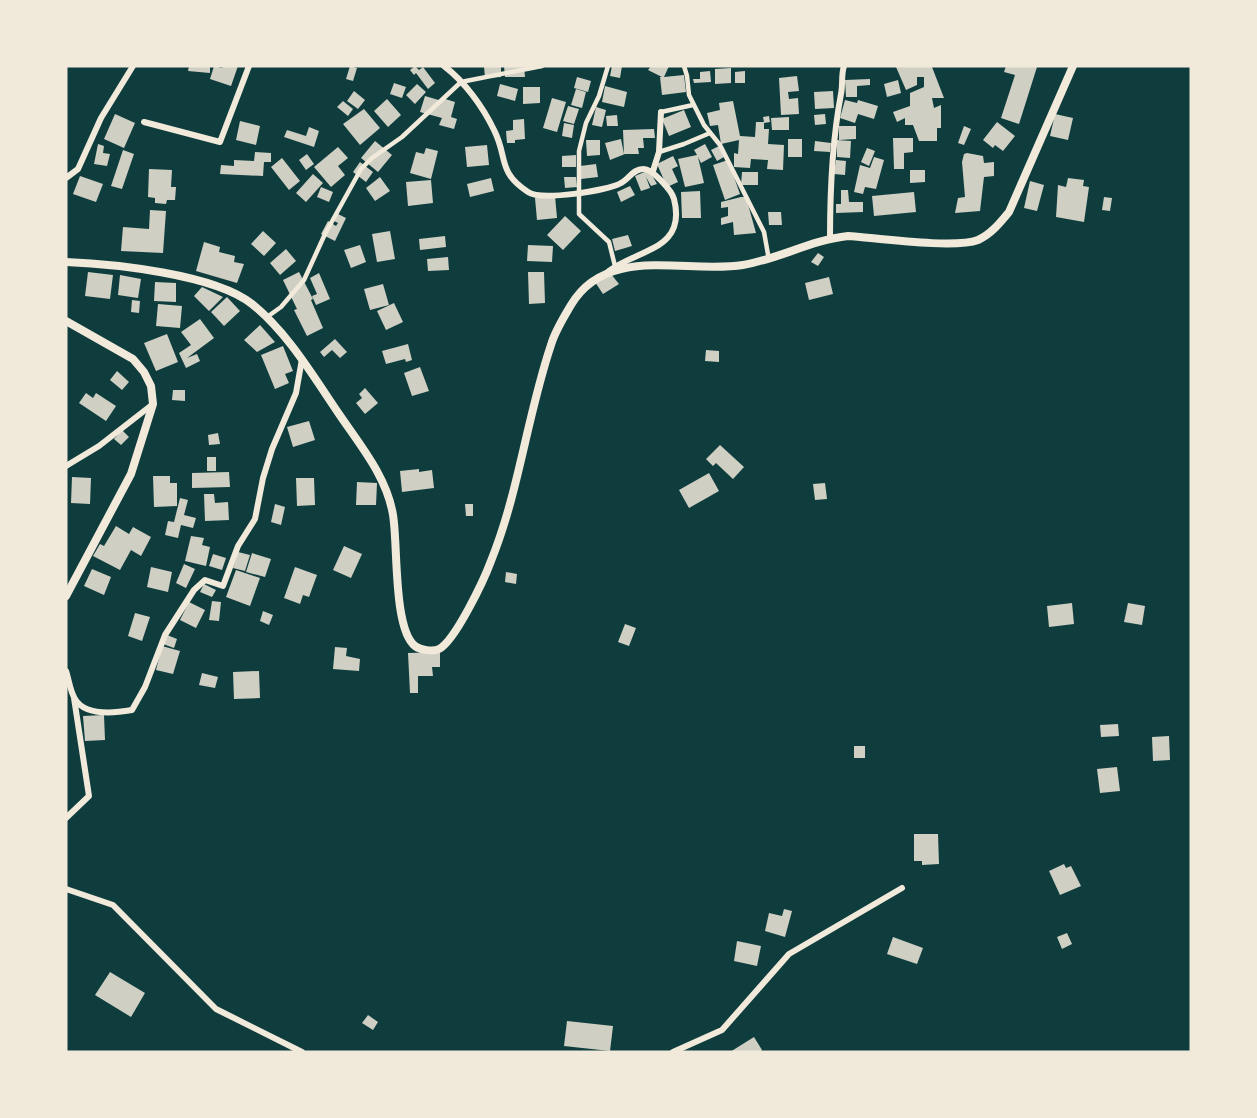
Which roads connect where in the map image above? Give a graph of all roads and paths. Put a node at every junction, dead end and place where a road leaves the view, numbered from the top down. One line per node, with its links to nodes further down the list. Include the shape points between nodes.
1 (133, 66): 16 (street, via 101,117 78,170)
2 (249, 66): 12 (street, via 220,142)
3 (444, 66): 9 (street)
4 (542, 66): 9 (street)
5 (608, 66): 17 (street, via 579,151)
6 (684, 66): 10 (street)
7 (844, 66): 18 (street, via 830,179)
8 (1073, 66): 18 (main road, via 1009,212 996,228 978,240 956,244)
9 (461, 82): 17 (street, via 494,130 513,181 531,194); 22 (street, via 361,169 304,280)
10 (693, 105): 11 (street); 13 (street)
11 (661, 112): 14 (street)
12 (144, 122)
13 (710, 133): 14 (street); 19 (street, via 720,145 764,232)
14 (659, 152): 15 (street)
15 (653, 171): 17 (street, via 635,171 622,183); 21 (street, via 674,196 677,214 673,233 662,243)
16 (66, 178)
17 (578, 194): 21 (street, via 579,214 609,243)
18 (830, 238): 19 (main road)
19 (769, 260): 21 (main road, via 739,266 650,265)
20 (66, 262): 22 (main road, via 102,263 209,282 248,301)
21 (612, 269): 24 (main road, via 583,286 551,342 491,562 455,634 440,649 415,647 405,633 387,490)
22 (267, 317): 24 (main road)
23 (66, 321): 25 (main road, via 133,359 151,386)
24 (302, 359): 29 (street, via 296,393 263,478 255,519 238,546 223,586 205,580 194,590 165,635 132,710 91,711)
25 (153, 404): 26 (street); 27 (main road, via 131,474)
26 (66, 466)
27 (66, 596)
28 (66, 671): 29 (street)
29 (74, 698): 30 (street, via 89,796)
30 (66, 818)
31 (902, 888): 34 (street, via 789,954 722,1030)
32 (66, 889): 33 (street, via 113,905 216,1009)
33 (302, 1052)
34 (673, 1052)

